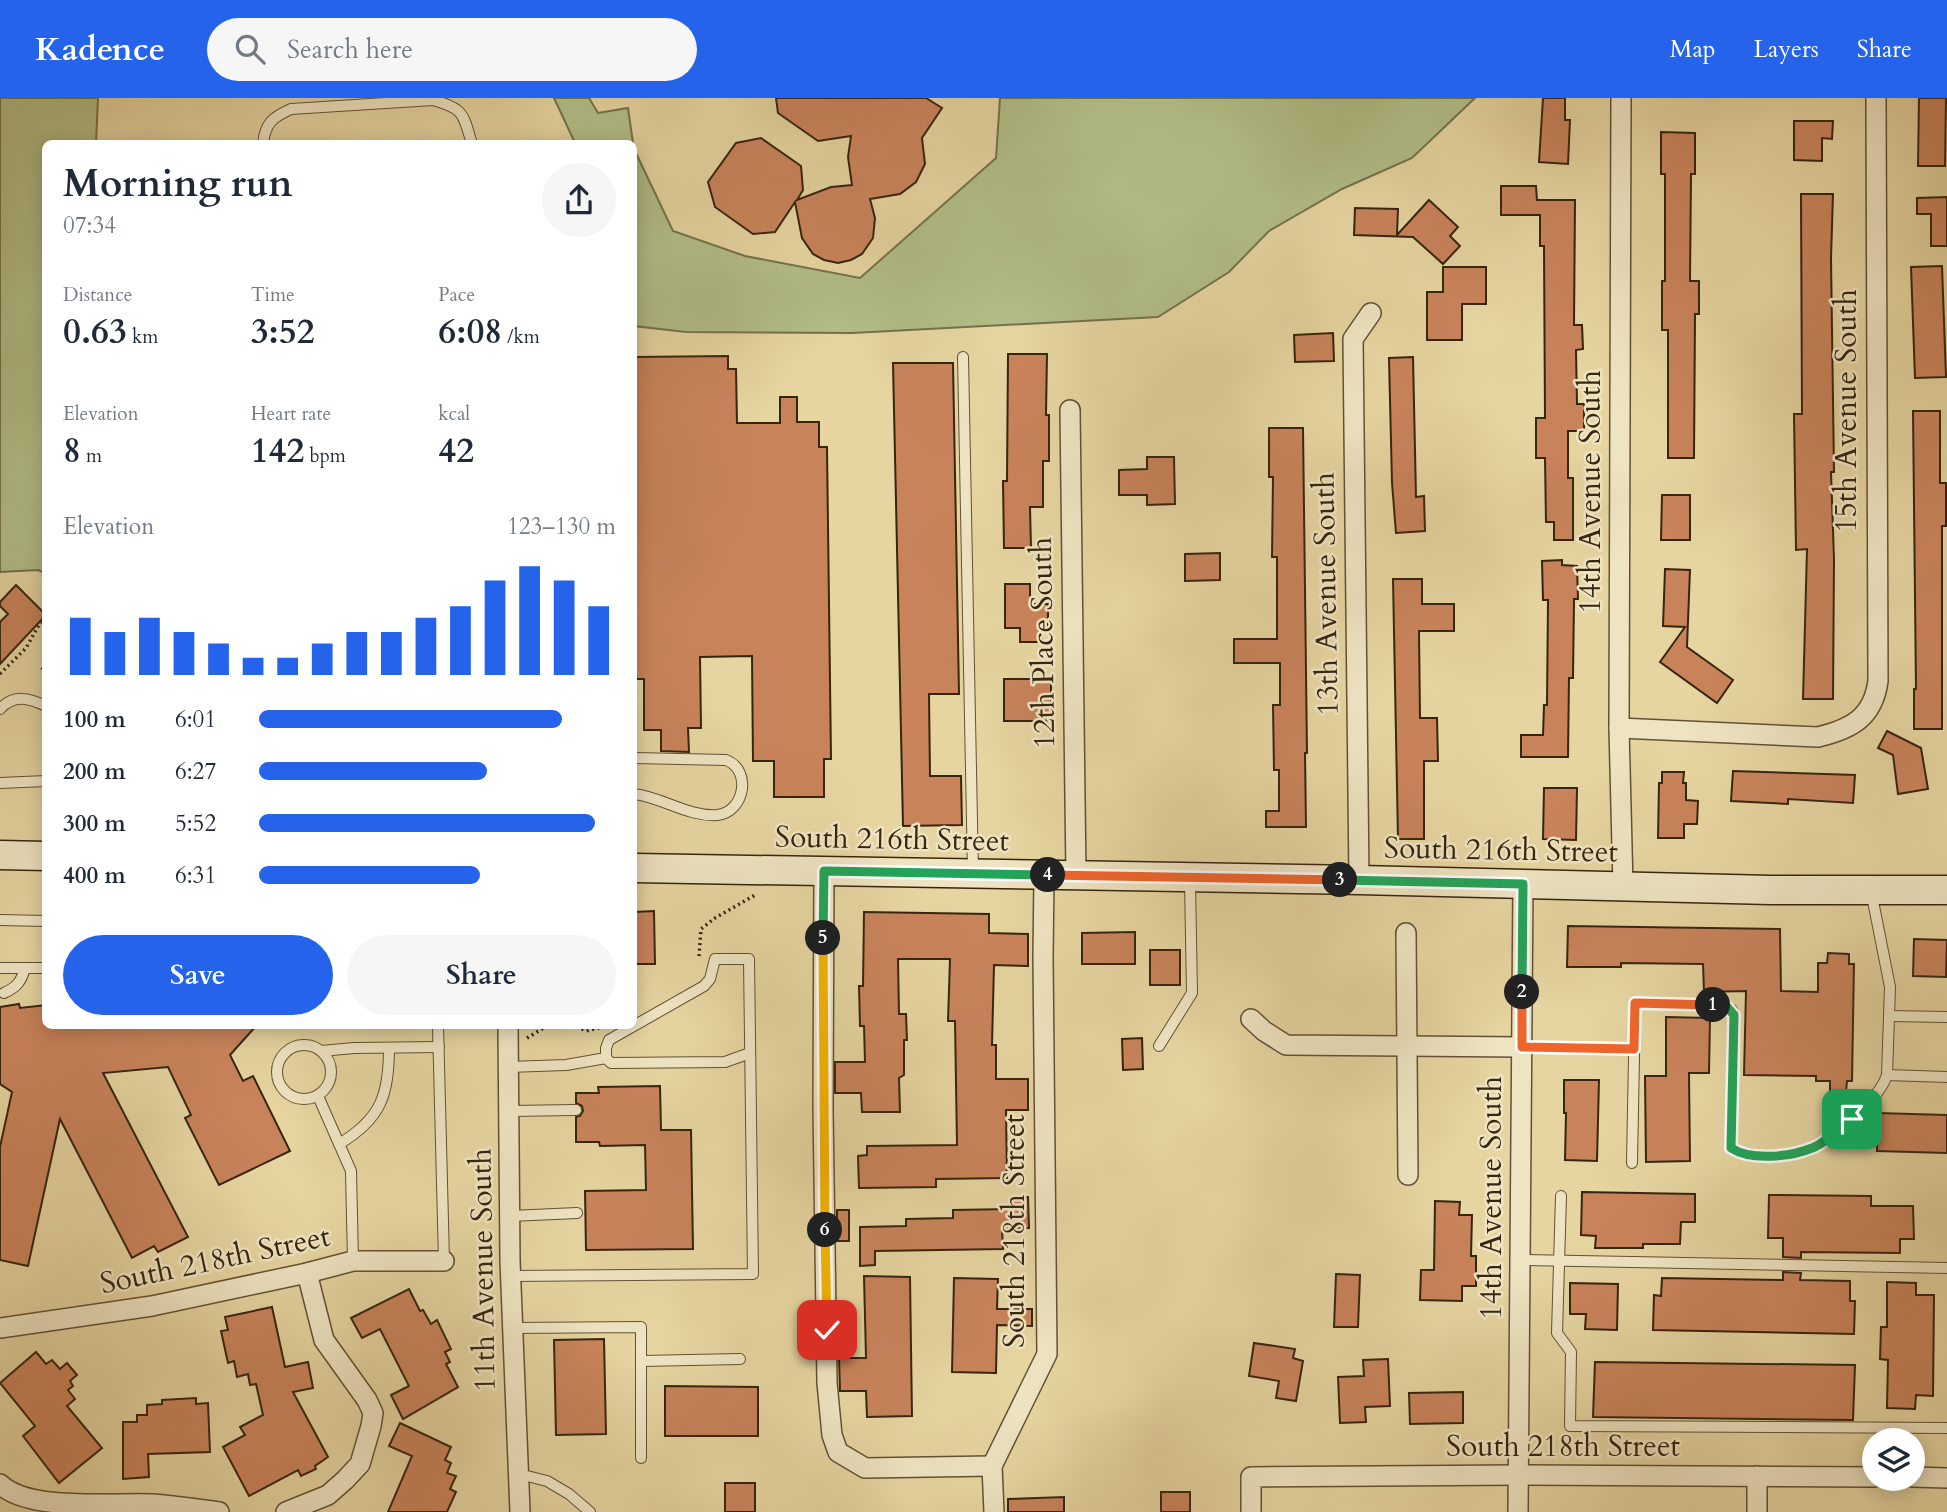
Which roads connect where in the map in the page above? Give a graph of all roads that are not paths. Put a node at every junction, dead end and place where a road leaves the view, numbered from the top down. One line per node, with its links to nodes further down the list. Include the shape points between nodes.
1 (1621, 98): 10 (street, 14th Avenue South)
2 (1876, 98): 10 (street, 15th Avenue South, via 1875,700 1861,719 1843,731 1818,737)
3 (263, 140): 4 (lane, via 272,118 291,109 433,100 454,106 464,116)
4 (471, 140)
5 (1371, 313): 23 (street, 13th Avenue South, via 1353,339)
6 (963, 357): 19 (lane)
7 (1070, 410): 21 (street, 12th Place South)
8 (42, 704): 9 (lane, via 28,698 6,702)
9 (0, 709)
10 (1619, 728): 25 (street, 14th Avenue South)
11 (637, 758): 14 (lane, via 726,760 741,774 743,789 730,812 717,815)
12 (42, 781): 13 (lane)
13 (0, 783)
14 (637, 795)
15 (0, 855): 16 (main road)
16 (42, 856)
17 (637, 868): 18 (main road, South 216th Street)
18 (824, 871): 19 (main road, South 216th Street); 76 (street, via 827,1383 832,1435 838,1452 865,1468)
19 (973, 874): 20 (main road, South 216th Street)
20 (1044, 875): 21 (main road, South 216th Street); 76 (street, South 218th Street, via 1048,1353)
21 (1076, 876): 22 (main road, South 216th Street)
22 (1190, 877): 23 (main road, South 216th Street); 42 (lane, via 1192,993)
23 (1359, 880): 24 (main road, South 216th Street)
24 (1523, 884): 25 (main road, South 216th Street); 45 (street, 14th Avenue South)
25 (1623, 887): 26 (main road, South 216th Street)
26 (1871, 890): 27 (main road, South 216th Street); 35 (lane, via 1890,987)
27 (1947, 890)
28 (0, 920): 29 (lane)
29 (42, 921)
30 (1406, 933): 44 (street)
31 (0, 968): 32 (lane)
32 (25, 968): 33 (lane); 34 (lane, via 21,981)
33 (42, 968)
34 (4, 993)
35 (1889, 1016): 36 (lane); 52 (lane)
36 (1947, 1017)
37 (1251, 1019): 44 (street, via 1286,1045)
38 (637, 1024): 49 (lane, via 704,986 715,960 749,959)
39 (438, 1029): 43 (lane)
40 (508, 1029): 51 (street, 11th Avenue South)
41 (628, 1029): 50 (lane, via 609,1040)
42 (1159, 1046)
43 (439, 1047): 46 (lane); 65 (lane)
44 (1406, 1047): 45 (street); 59 (street)
45 (1522, 1047): 47 (lane); 63 (street, 14th Avenue South)
46 (389, 1048): 48 (lane); 57 (lane, via 383,1098 361,1131)
47 (1634, 1049): 52 (lane, via 1635,1003 1720,1005 1732,1010 1731,1148 1747,1154 1777,1156 1814,1148 1878,1093); 58 (lane)
48 (321, 1051): 54 (lane, via 331,1073); 54 (lane, via 296,1046 282,1056 277,1073 291,1096)
49 (751, 1053): 50 (lane, via 725,1062 611,1063); 69 (lane, via 753,1274)
50 (606, 1058): 51 (lane)
51 (508, 1067): 56 (street, 11th Avenue South)
52 (1887, 1075): 53 (lane)
53 (1947, 1077)
54 (318, 1096): 57 (lane)
55 (576, 1110): 56 (lane)
56 (509, 1111): 62 (street, 11th Avenue South)
57 (339, 1144): 64 (lane, via 351,1171)
58 (1632, 1163)
59 (1408, 1175)
60 (1561, 1196): 66 (lane)
61 (577, 1213): 62 (lane)
62 (510, 1216): 69 (street, 11th Avenue South)
63 (1520, 1260): 66 (lane); 78 (street, 14th Avenue South)
64 (353, 1261): 65 (street, South 218th Street); 68 (street, South 218th Street)
65 (444, 1261)
66 (1559, 1261): 67 (lane); 74 (lane, via 1557,1333 1571,1352 1570,1426)
67 (1947, 1269)
68 (307, 1273): 70 (street, South 218th Street, via 152,1306); 85 (street, via 324,1340 367,1399 372,1426 360,1464 345,1480 328,1494)
69 (511, 1276): 71 (street, 11th Avenue South)
70 (0, 1328)
71 (513, 1328): 73 (lane, via 641,1327); 77 (street, 11th Avenue South)
72 (740, 1359): 73 (lane)
73 (641, 1361): 75 (lane)
74 (1947, 1428)
75 (641, 1458)
76 (992, 1466): 88 (street)
77 (519, 1474): 86 (street, 11th Avenue South); 87 (lane, via 547,1481)
78 (1518, 1475): 79 (street, South 218th Street); 89 (street, South 218th Street, via 1251,1477); 90 (street, 14th Avenue South)
79 (1757, 1476): 80 (street, South 218th Street); 91 (street)
80 (1862, 1477)
81 (1925, 1477): 82 (street)
82 (1947, 1478)
83 (0, 1484): 84 (street, via 37,1504 153,1504)
84 (219, 1512)
85 (286, 1512)
86 (520, 1512)
87 (590, 1512)
88 (994, 1512)
89 (1251, 1512)
90 (1518, 1512)
91 (1757, 1512)

